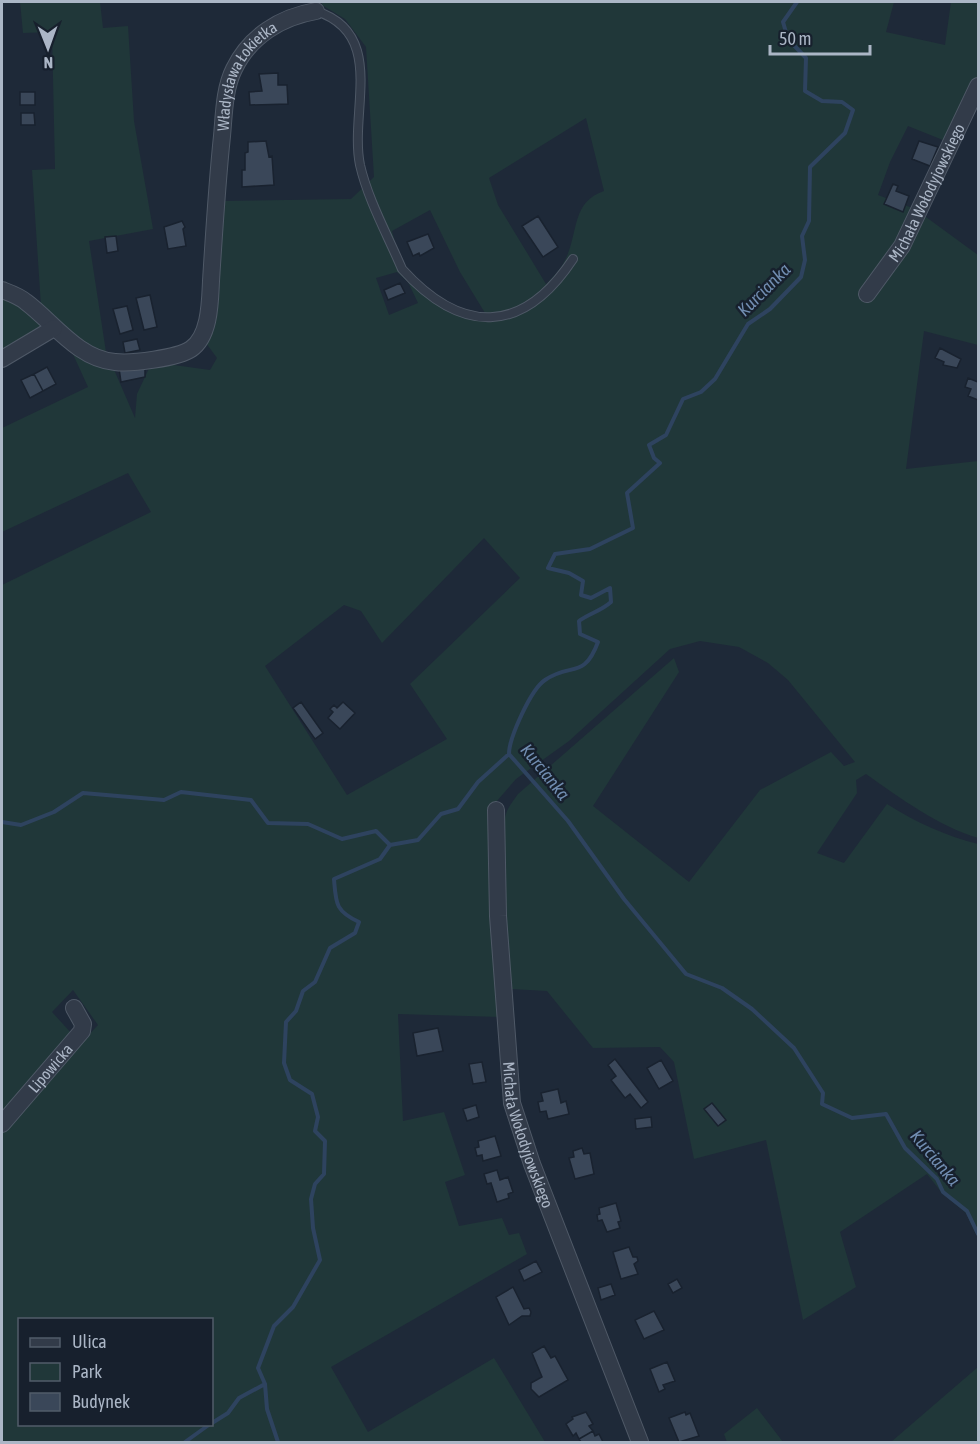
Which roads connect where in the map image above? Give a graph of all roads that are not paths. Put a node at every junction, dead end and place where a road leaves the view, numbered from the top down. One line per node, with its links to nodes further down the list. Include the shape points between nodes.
1 (306, 9): 3 (lane, Władysława Łokietka, via 343,24 357,45 362,171 402,269 414,282 454,311 469,316 503,316 535,300); 6 (street, Władysława Łokietka, via 256,38 233,71 224,111 209,307 201,336 192,349 164,357 115,362 96,357)
2 (978, 86): 5 (street, Michała Wołodyjowskiego, via 902,246)
3 (573, 259)
4 (2, 290): 6 (street, via 24,300)
5 (867, 294)
6 (54, 328): 7 (street)
7 (2, 359)
8 (496, 810): 11 (street, Michała Wołodyjowskiego, via 498,916 512,1103)
9 (74, 1008): 10 (street, Lipowicka, via 83,1024 82,1031)
10 (2, 1124)
11 (640, 1443)

